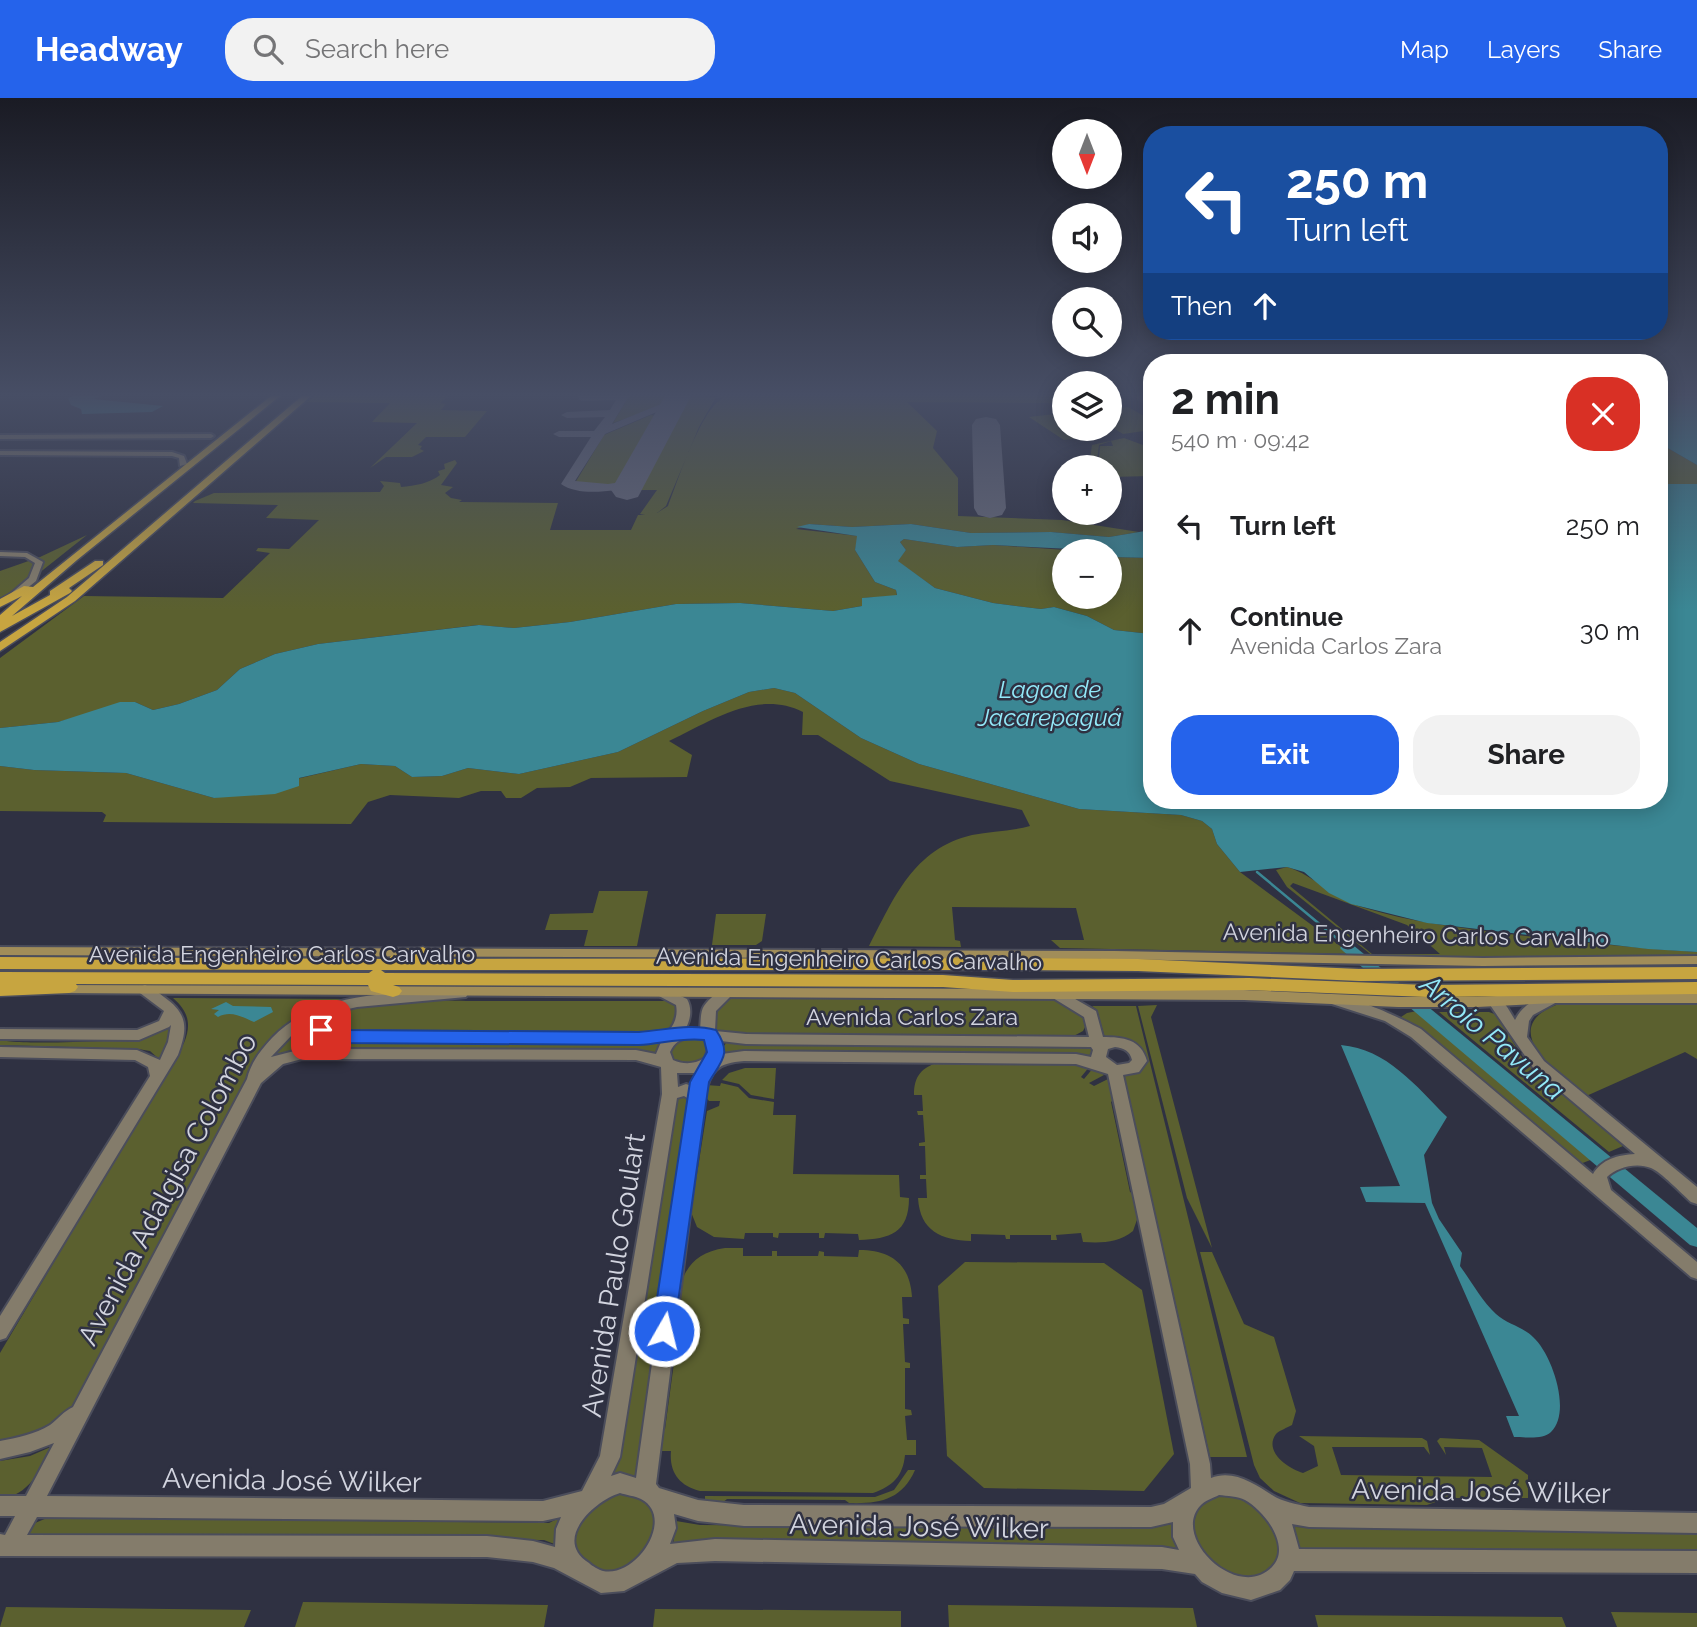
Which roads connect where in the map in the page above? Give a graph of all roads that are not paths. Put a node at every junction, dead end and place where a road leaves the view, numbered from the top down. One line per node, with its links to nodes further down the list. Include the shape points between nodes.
1 (176, 467): 9 (highway)
2 (186, 467): 7 (highway)
3 (215, 467): 6 (highway)
4 (224, 467): 5 (highway)
5 (215, 475): 6 (highway); 12 (highway)
6 (178, 498): 12 (highway)
7 (131, 513): 8 (highway); 9 (highway)
8 (98, 540): 12 (highway, via 42,592 59,591); 13 (highway)
9 (85, 541): 11 (highway)
10 (0, 554): 14 (street, via 24,554 39,562 33,579)
11 (58, 563): 13 (highway); 14 (highway)
12 (101, 567): 16 (highway); 17 (highway); 18 (highway, via 71,599)
13 (27, 599): 15 (highway)
14 (4, 601)
15 (0, 621)
16 (0, 628)
17 (0, 638)
18 (0, 648)
19 (0, 951): 28 (main road, Avenida Engenheiro Carlos Carvalho)
20 (423, 953): 22 (main road, Avenida Engenheiro Carlos Carvalho); 28 (main road, Avenida Engenheiro Carlos Carvalho); 32 (highway)
21 (966, 954): 22 (main road, Avenida Engenheiro Carlos Carvalho); 23 (main road, Avenida Engenheiro Carlos Carvalho); 27 (highway)
22 (594, 955): 30 (highway)
23 (1180, 955): 29 (highway); 31 (main road, Avenida Engenheiro Carlos Carvalho, via 1348,960)
24 (1435, 961): 25 (main road, Avenida Engenheiro Carlos Carvalho); 31 (main road, Avenida Engenheiro Carlos Carvalho); 34 (highway)
25 (1622, 962): 33 (highway)
26 (0, 963): 28 (highway, Avenida Engenheiro Carlos Carvalho)
27 (986, 964): 29 (highway, Avenida Engenheiro Carlos Carvalho); 30 (highway, Avenida Engenheiro Carlos Carvalho); 38 (highway, via 990,977)
28 (343, 965): 32 (highway, Avenida Engenheiro Carlos Carvalho); 36 (highway, Avenida Engenheiro Carlos Carvalho); 43 (highway, via 323,988)
29 (1155, 965): 31 (highway, Avenida Engenheiro Carlos Carvalho, via 1364,975); 39 (highway)
30 (676, 966): 32 (highway, Avenida Engenheiro Carlos Carvalho)
31 (1401, 967): 34 (highway, Avenida Engenheiro Carlos Carvalho)
32 (381, 972): 37 (highway, Avenida Engenheiro Carlos Carvalho); 44 (highway, via 379,988)
33 (1696, 974): 34 (highway, Avenida Engenheiro Carlos Carvalho); 51 (highway, Avenida Engenheiro Carlos Carvalho)
34 (1461, 975): 51 (highway)
35 (0, 978): 36 (highway, Avenida Engenheiro Carlos Carvalho)
36 (166, 979): 41 (highway)
37 (561, 981): 38 (highway, Avenida Engenheiro Carlos Carvalho); 48 (highway)
38 (984, 984): 39 (highway, Avenida Engenheiro Carlos Carvalho); 49 (highway)
39 (1157, 986): 50 (highway, Avenida Engenheiro Carlos Carvalho, via 1237,984); 53 (highway)
40 (0, 990): 41 (highway, Avenida Engenheiro Carlos Carvalho)
41 (37, 990): 42 (main road, Avenida Engenheiro Carlos Carvalho)
42 (145, 990): 43 (main road, Avenida Engenheiro Carlos Carvalho); 59 (street)
43 (219, 991): 44 (main road, Avenida Engenheiro Carlos Carvalho)
44 (393, 992): 45 (main road, Avenida Engenheiro Carlos Carvalho)
45 (471, 993): 46 (main road, Avenida Engenheiro Carlos Carvalho); 58 (street, Avenida Adalgisa Colombo)
46 (664, 993): 47 (main road, Avenida Engenheiro Carlos Carvalho); 63 (street, via 684,1007 683,1024)
47 (727, 993): 48 (main road, Avenida Engenheiro Carlos Carvalho); 62 (street, via 709,1009)
48 (816, 993): 49 (main road, Avenida Engenheiro Carlos Carvalho)
49 (950, 993): 52 (main road, Avenida Engenheiro Carlos Carvalho)
50 (1331, 994): 51 (highway, Avenida Engenheiro Carlos Carvalho); 54 (highway); 76 (street, via 1416,1033)
51 (1495, 994): 55 (highway); 56 (main road, Avenida Engenheiro Carlos Carvalho); 64 (street)
52 (1058, 995): 53 (main road, Avenida Engenheiro Carlos Carvalho); 60 (street, via 1085,1008)
53 (1188, 995): 54 (main road, Avenida Engenheiro Carlos Carvalho)
54 (1244, 995)
55 (1586, 997): 56 (main road, Avenida Engenheiro Carlos Carvalho); 57 (main road, Avenida Engenheiro Carlos Carvalho)
56 (1555, 998): 64 (street, via 1525,1012)
57 (1697, 998)
58 (332, 1008): 63 (street, via 320,1028 335,1036); 72 (street, Avenida Adalgisa Colombo, via 285,1031 265,1056)
59 (172, 1009): 61 (street, via 164,1024 139,1035); 71 (street, via 180,1033)
60 (1094, 1022): 65 (street, via 1087,1033); 66 (street)
61 (0, 1034)
62 (710, 1035): 63 (street, via 689,1031); 65 (street, Avenida Carlos Zara); 68 (street, via 716,1045)
63 (674, 1036): 69 (street, via 663,1052)
64 (1520, 1036): 75 (street, via 1538,1065)
65 (1062, 1041): 66 (street, Avenida Carlos Zara)
66 (1098, 1045): 70 (street, via 1098,1059); 70 (street, via 1115,1042 1133,1048 1140,1061 1134,1068)
67 (0, 1052): 71 (street, via 137,1055 155,1064)
68 (711, 1062): 69 (street, via 689,1069); 70 (street, Avenida Carlos Zara, via 744,1056 1066,1059); 74 (street)
69 (668, 1063): 72 (street, via 636,1055 314,1053 284,1057); 73 (street, Avenida Paulo Goulart)
70 (1110, 1068): 83 (street, via 1200,1464)
71 (158, 1077): 79 (street)
72 (255, 1079): 80 (street, Avenida Adalgisa Colombo)
73 (670, 1094): 74 (street, via 685,1090); 84 (street, Avenida Paulo Goulart, via 610,1457)
74 (697, 1096): 82 (street, via 646,1458)
75 (1656, 1163): 76 (street, via 1635,1158 1604,1170 1599,1177); 77 (street)
76 (1604, 1193): 78 (street)
77 (1697, 1198)
78 (1697, 1272)
79 (0, 1332)
80 (88, 1398): 81 (street, via 52,1433 22,1447); 87 (street, Avenida Adalgisa Colombo)
81 (0, 1450)
82 (650, 1492): 83 (street, Avenida José Wilker, via 677,1507 709,1513 1151,1517 1167,1514); 84 (street, via 620,1483); 94 (street, via 666,1519 666,1533 654,1559)
83 (1196, 1495): 85 (street, via 1216,1485 1234,1486); 92 (street, via 1182,1523 1183,1537)
84 (588, 1496): 87 (street, Avenida José Wilker, via 543,1511); 93 (street, via 566,1534 569,1558)
85 (1266, 1503): 88 (street, Avenida José Wilker, via 1309,1517); 90 (street, via 1285,1530)
86 (0, 1506): 87 (street, Avenida José Wilker)
87 (31, 1506): 89 (street, Avenida Adalgisa Colombo)
88 (1697, 1523)
89 (6, 1545): 93 (street, via 517,1549 556,1557)
90 (1287, 1560): 91 (street); 92 (street, via 1271,1583 1255,1588 1219,1581)
91 (1697, 1562)
92 (1197, 1564): 94 (street, Avenida José Wilker, via 1162,1558 715,1550 675,1553)
93 (576, 1567): 94 (street, via 586,1576 615,1582)
94 (643, 1570)

